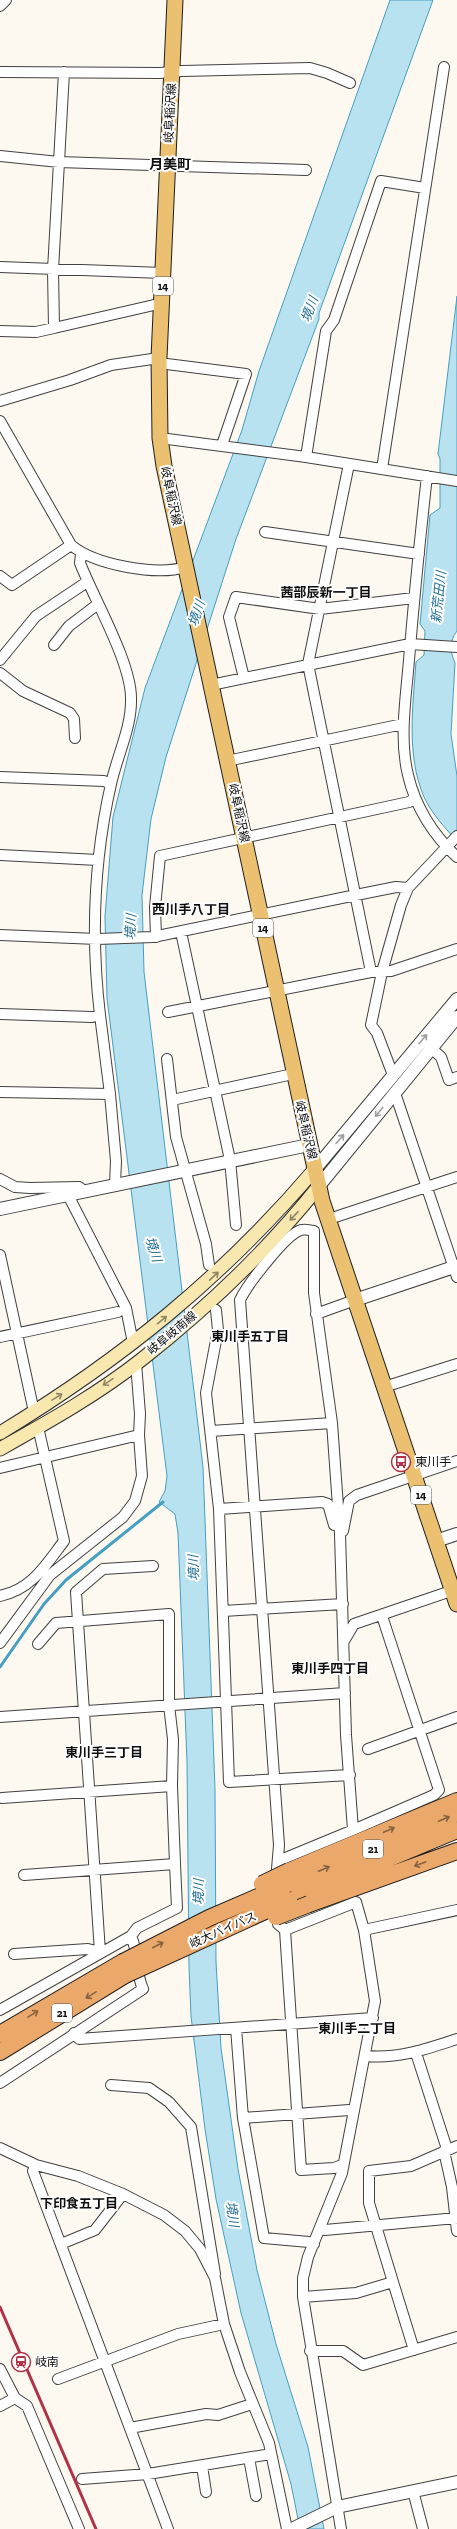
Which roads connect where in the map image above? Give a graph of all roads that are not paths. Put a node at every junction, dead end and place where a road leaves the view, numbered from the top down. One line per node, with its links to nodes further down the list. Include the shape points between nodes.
1 (6, 0): 3 (street)
2 (175, 0): 7 (main road, 岐阜稲沢線 / 14)
3 (0, 6)
4 (444, 67): 13 (street)
5 (0, 72): 6 (street)
6 (64, 72): 7 (street); 10 (street)
7 (172, 72): 8 (street, via 310,68); 11 (main road, 岐阜稲沢線 / 14)
8 (350, 83)
9 (0, 156): 10 (street)
10 (59, 162): 11 (street); 15 (street)
11 (168, 165): 12 (street); 16 (main road, 岐阜稲沢線 / 14)
12 (306, 170)
13 (424, 188): 25 (street, via 381,181 334,320 326,331); 27 (street)
14 (0, 267): 15 (street)
15 (53, 270): 16 (street); 18 (street)
16 (163, 273): 17 (main road, 岐阜稲沢線 / 14)
17 (162, 306): 18 (street, via 154,305); 20 (main road, 岐阜稲沢線 / 14)
18 (54, 328): 19 (street, via 36,332)
19 (0, 331)
20 (159, 360): 21 (street, via 144,358 111,365); 23 (main road, 岐阜稲沢線 / 14); 24 (street, via 246,374)
21 (0, 401)
22 (0, 421): 32 (street, via 52,508)
23 (160, 438): 24 (street); 35 (main road, 岐阜稲沢線 / 14)
24 (223, 446): 25 (street)
25 (306, 457): 26 (street)
26 (349, 464): 27 (street); 31 (street)
27 (382, 469): 28 (street)
28 (430, 477): 29 (street); 34 (street)
29 (457, 481)
30 (265, 532): 31 (street)
31 (334, 542): 34 (street); 40 (street)
32 (70, 545): 33 (street); 36 (street, via 12,585)
33 (81, 554): 35 (street, via 97,560 161,572); 37 (street, via 80,563)
34 (419, 554): 38 (street)
35 (186, 568): 47 (main road, 岐阜稲沢線 / 14)
36 (0, 576)
37 (87, 582): 39 (street); 44 (street, via 36,616)
38 (414, 598): 40 (street); 41 (street)
39 (98, 604): 42 (street, via 69,626); 54 (street, via 117,646 131,697 130,712)
40 (320, 609): 45 (street); 48 (street, via 236,596 229,617)
41 (415, 643): 43 (street); 45 (street); 49 (street)
42 (54, 645)
43 (457, 647)
44 (0, 660)
45 (308, 664): 48 (street); 51 (street)
46 (0, 673): 50 (street, via 24,691 70,713 74,719)
47 (209, 678): 48 (street); 52 (main road, 岐阜稲沢線 / 14)
48 (244, 678)
49 (404, 724): 51 (street); 55 (street, via 407,774)
50 (75, 738)
51 (323, 740): 52 (street); 56 (street)
52 (227, 761): 57 (main road, 岐阜稲沢線 / 14)
53 (0, 777): 54 (street, via 104,781)
54 (111, 784): 61 (street)
55 (415, 798): 56 (street, via 409,802); 58 (street)
56 (341, 817): 57 (street); 63 (street)
57 (244, 837): 64 (main road, 岐阜稲沢線 / 14); 67 (street, via 160,856)
58 (451, 842): 60 (street); 62 (street)
59 (0, 855): 61 (street)
60 (457, 857)
61 (98, 860): 68 (street)
62 (408, 888): 63 (street, via 396,887); 71 (street)
63 (356, 895): 64 (street); 70 (street)
64 (260, 915): 65 (street); 72 (main road, 岐阜稲沢線 / 14)
65 (181, 932): 67 (street); 74 (street)
66 (0, 935): 68 (street)
67 (155, 937): 68 (street)
68 (96, 939): 77 (street)
69 (457, 948): 71 (street, via 391,972)
70 (371, 972): 71 (street); 72 (street)
71 (382, 972): 82 (street, via 372,1025)
72 (276, 992): 74 (street, via 265,992); 81 (main road, 岐阜稲沢線 / 14)
73 (457, 999): 82 (street, one-way to 73)
74 (197, 1007): 75 (street); 84 (street)
75 (168, 1012)
76 (0, 1014): 77 (street, via 92,1018)
77 (100, 1015): 86 (street)
78 (457, 1017): 79 (street)
79 (431, 1048): 83 (street, via 441,1057 449,1080); 87 (street)
80 (167, 1059): 88 (street)
81 (293, 1074): 84 (street); 89 (main road, 岐阜稲沢線 / 14)
82 (393, 1076): 91 (street, one-way to 82)
83 (457, 1077)
84 (215, 1091): 88 (street); 90 (street)
85 (0, 1092): 86 (street)
86 (110, 1094): 95 (street)
87 (395, 1094): 96 (street, one-way to 96); 97 (street)
88 (172, 1100): 92 (street)
89 (309, 1145): 90 (street); 91 (main road, 岐阜稲沢線 / 14)
90 (230, 1160): 92 (street); 102 (street)
91 (315, 1169): 96 (main road, 岐阜稲沢線 / 14); 112 (main road, 岐阜岐南線, one-way to 91, via 185,1302 237,1254)
92 (181, 1171): 95 (street); 104 (street, via 206,1244)
93 (457, 1177): 97 (street)
94 (0, 1179): 98 (street, via 15,1187 80,1187)
95 (119, 1184): 98 (street)
96 (319, 1186): 101 (main road, 岐阜稲沢線 / 14); 113 (main road, 岐阜岐南線, one-way to 113, via 255,1257 195,1315)
97 (426, 1187): 101 (street); 105 (street)
98 (84, 1191): 99 (street)
99 (68, 1195): 100 (street); 112 (street, via 126,1308)
100 (0, 1209)
101 (329, 1220): 106 (main road, 岐阜稲沢線 / 14)
102 (236, 1225)
103 (0, 1255): 110 (street)
104 (209, 1265)
105 (456, 1270): 106 (street)
106 (355, 1300): 109 (street); 115 (main road, 岐阜稲沢線 / 14)
107 (216, 1310): 120 (street, via 218,1330 206,1393)
108 (118, 1312): 110 (street)
109 (316, 1314): 117 (street); 119 (street, via 314,1231 302,1229 291,1235 248,1284 240,1300)
110 (17, 1333): 111 (street); 116 (street)
111 (0, 1337)
112 (136, 1341): 116 (main road, 岐阜岐南線, one-way to 112, via 81,1382)
113 (138, 1362): 118 (main road, 岐阜岐南線, one-way to 118); 122 (street)
114 (457, 1364): 115 (street)
115 (384, 1387): 127 (main road, 岐阜稲沢線 / 14)
116 (34, 1412): 121 (main road, 岐阜岐南線)
117 (332, 1423): 119 (street); 130 (street)
118 (38, 1428): 123 (main road, 岐阜岐南線); 124 (street)
119 (250, 1428): 120 (street); 128 (street)
120 (211, 1430): 129 (street)
121 (0, 1433)
122 (139, 1435): 124 (street); 142 (street, via 142,1476 135,1500 123,1517 50,1576)
123 (0, 1449)
124 (44, 1456): 126 (street); 135 (street, via 64,1541 31,1583 16,1593)
125 (457, 1461): 127 (street)
126 (0, 1468)
127 (414, 1476): 130 (street, via 357,1495 349,1501 344,1530); 132 (main road, 岐阜稲沢線 / 14)
128 (256, 1506): 129 (street); 130 (street, via 322,1502 328,1504 336,1531); 137 (street)
129 (220, 1509): 138 (street)
130 (340, 1534): 136 (street)
131 (457, 1534): 132 (street)
132 (436, 1541): 134 (main road, 岐阜稲沢線 / 14)
133 (153, 1566): 140 (street, via 103,1569 76,1592)
134 (455, 1594): 139 (street)
135 (0, 1596)
136 (343, 1604): 137 (street); 141 (street)
137 (262, 1609): 138 (street); 145 (street)
138 (223, 1611): 146 (street)
139 (382, 1616): 141 (street, via 354,1624); 151 (street)
140 (77, 1622): 143 (street, via 56,1623); 147 (street, via 169,1614); 148 (street)
141 (344, 1640): 144 (street)
142 (0, 1642)
143 (38, 1644)
144 (345, 1693): 145 (street); 153 (street)
145 (268, 1698): 146 (street); 154 (street)
146 (225, 1700): 147 (street); 154 (street, via 229,1782)
147 (172, 1704): 148 (street); 155 (street)
148 (83, 1712): 149 (street); 156 (street)
149 (0, 1717)
150 (457, 1717): 151 (street)
151 (420, 1730): 152 (street); 160 (street, via 439,1790 434,1795)
152 (368, 1749)
153 (350, 1775): 154 (street); 160 (street)
154 (274, 1779): 165 (street, via 279,1845)
155 (172, 1786): 156 (street); 163 (street)
156 (89, 1792): 157 (street); 164 (street)
157 (2, 1798)
158 (457, 1801): 165 (highway, 21, one-way to 158)
159 (457, 1813): 165 (highway, 21, one-way to 159)
160 (353, 1830): 165 (street)
161 (457, 1830): 170 (highway, 岐大バイパス / 21, bridge)
162 (457, 1851): 170 (highway, 21, one-way to 170, bridge, via 229,1935)
163 (175, 1864): 164 (street); 171 (street, via 177,1908 137,1928)
164 (95, 1871): 166 (street); 172 (street)
165 (285, 1872): 168 (street, via 275,1873 278,1924); 174 (highway, 岐大バイパス / 21, one-way to 165, bridge, via 210,1918 224,1902)
166 (24, 1875)
167 (457, 1910): 169 (street)
168 (285, 1930): 169 (street, via 356,1902); 177 (street)
169 (364, 1930): 176 (street, via 375,2001)
170 (212, 1935): 174 (highway, 岐大バイパス / 21, bridge)
171 (131, 1936): 172 (street); 179 (street, via 136,1946 138,1980 143,1989)
172 (100, 1952): 173 (street, via 88,1949); 175 (street)
173 (14, 1954)
174 (124, 1969): 180 (highway, 岐大バイパス / 21, one-way to 174); 182 (highway, 岐大バイパス / 21, one-way to 182)
175 (0, 2010)
176 (373, 2018): 177 (street); 184 (street)
177 (291, 2023): 178 (street); 188 (street)
178 (232, 2028): 179 (street, via 79,2039); 189 (street)
179 (74, 2032): 185 (street)
180 (0, 2034)
181 (457, 2039): 183 (street)
182 (0, 2052)
183 (416, 2052): 184 (street, via 387,2058); 191 (street)
184 (366, 2056): 187 (street)
185 (0, 2083)
186 (111, 2085): 201 (street, via 149,2088 169,2102 191,2127 213,2252)
187 (354, 2111): 188 (street); 193 (street)
188 (297, 2113): 189 (street); 193 (street, via 301,2170)
189 (243, 2118): 200 (street, via 264,2238)
190 (0, 2148): 192 (street)
191 (449, 2148): 195 (street); 196 (street, via 411,2166 369,2171 369,2203)
192 (36, 2165): 194 (street, via 78,2176); 199 (street, via 33,2171)
193 (342, 2165): 197 (street)
194 (123, 2194): 199 (street, via 95,2230); 201 (street, via 164,2215 185,2231 200,2249)
195 (456, 2218): 196 (street); 198 (street)
196 (375, 2224): 197 (street); 202 (street)
197 (321, 2229): 200 (street)
198 (457, 2231)
199 (61, 2244): 208 (street)
200 (314, 2244): 203 (street, via 303,2278)
201 (215, 2278): 204 (street)
202 (392, 2282): 203 (street, via 356,2293); 206 (street)
203 (303, 2297): 207 (street)
204 (224, 2324): 208 (street, via 178,2334); 212 (street)
205 (457, 2337): 206 (street)
206 (414, 2350): 207 (street, via 364,2365 343,2351)
207 (310, 2351): 224 (street)
208 (106, 2360): 210 (street); 214 (street)
209 (0, 2368): 211 (street)
210 (58, 2379)
211 (14, 2398): 213 (street); 225 (street, via 27,2406)
212 (252, 2404): 214 (street, via 218,2415 206,2414); 215 (street)
213 (0, 2406)
214 (130, 2428): 218 (street)
215 (271, 2454): 216 (street); 227 (street)
216 (249, 2458): 217 (street); 223 (street)
217 (202, 2466): 218 (street); 222 (street)
218 (148, 2474): 219 (street); 226 (street)
219 (82, 2480)
220 (457, 2482): 221 (street)
221 (413, 2491): 224 (street); 229 (street)
222 (206, 2492)
223 (256, 2496)
224 (332, 2509): 227 (street); 228 (street)
225 (79, 2529)
226 (168, 2529)
227 (290, 2529)
228 (341, 2529)
229 (423, 2529)

